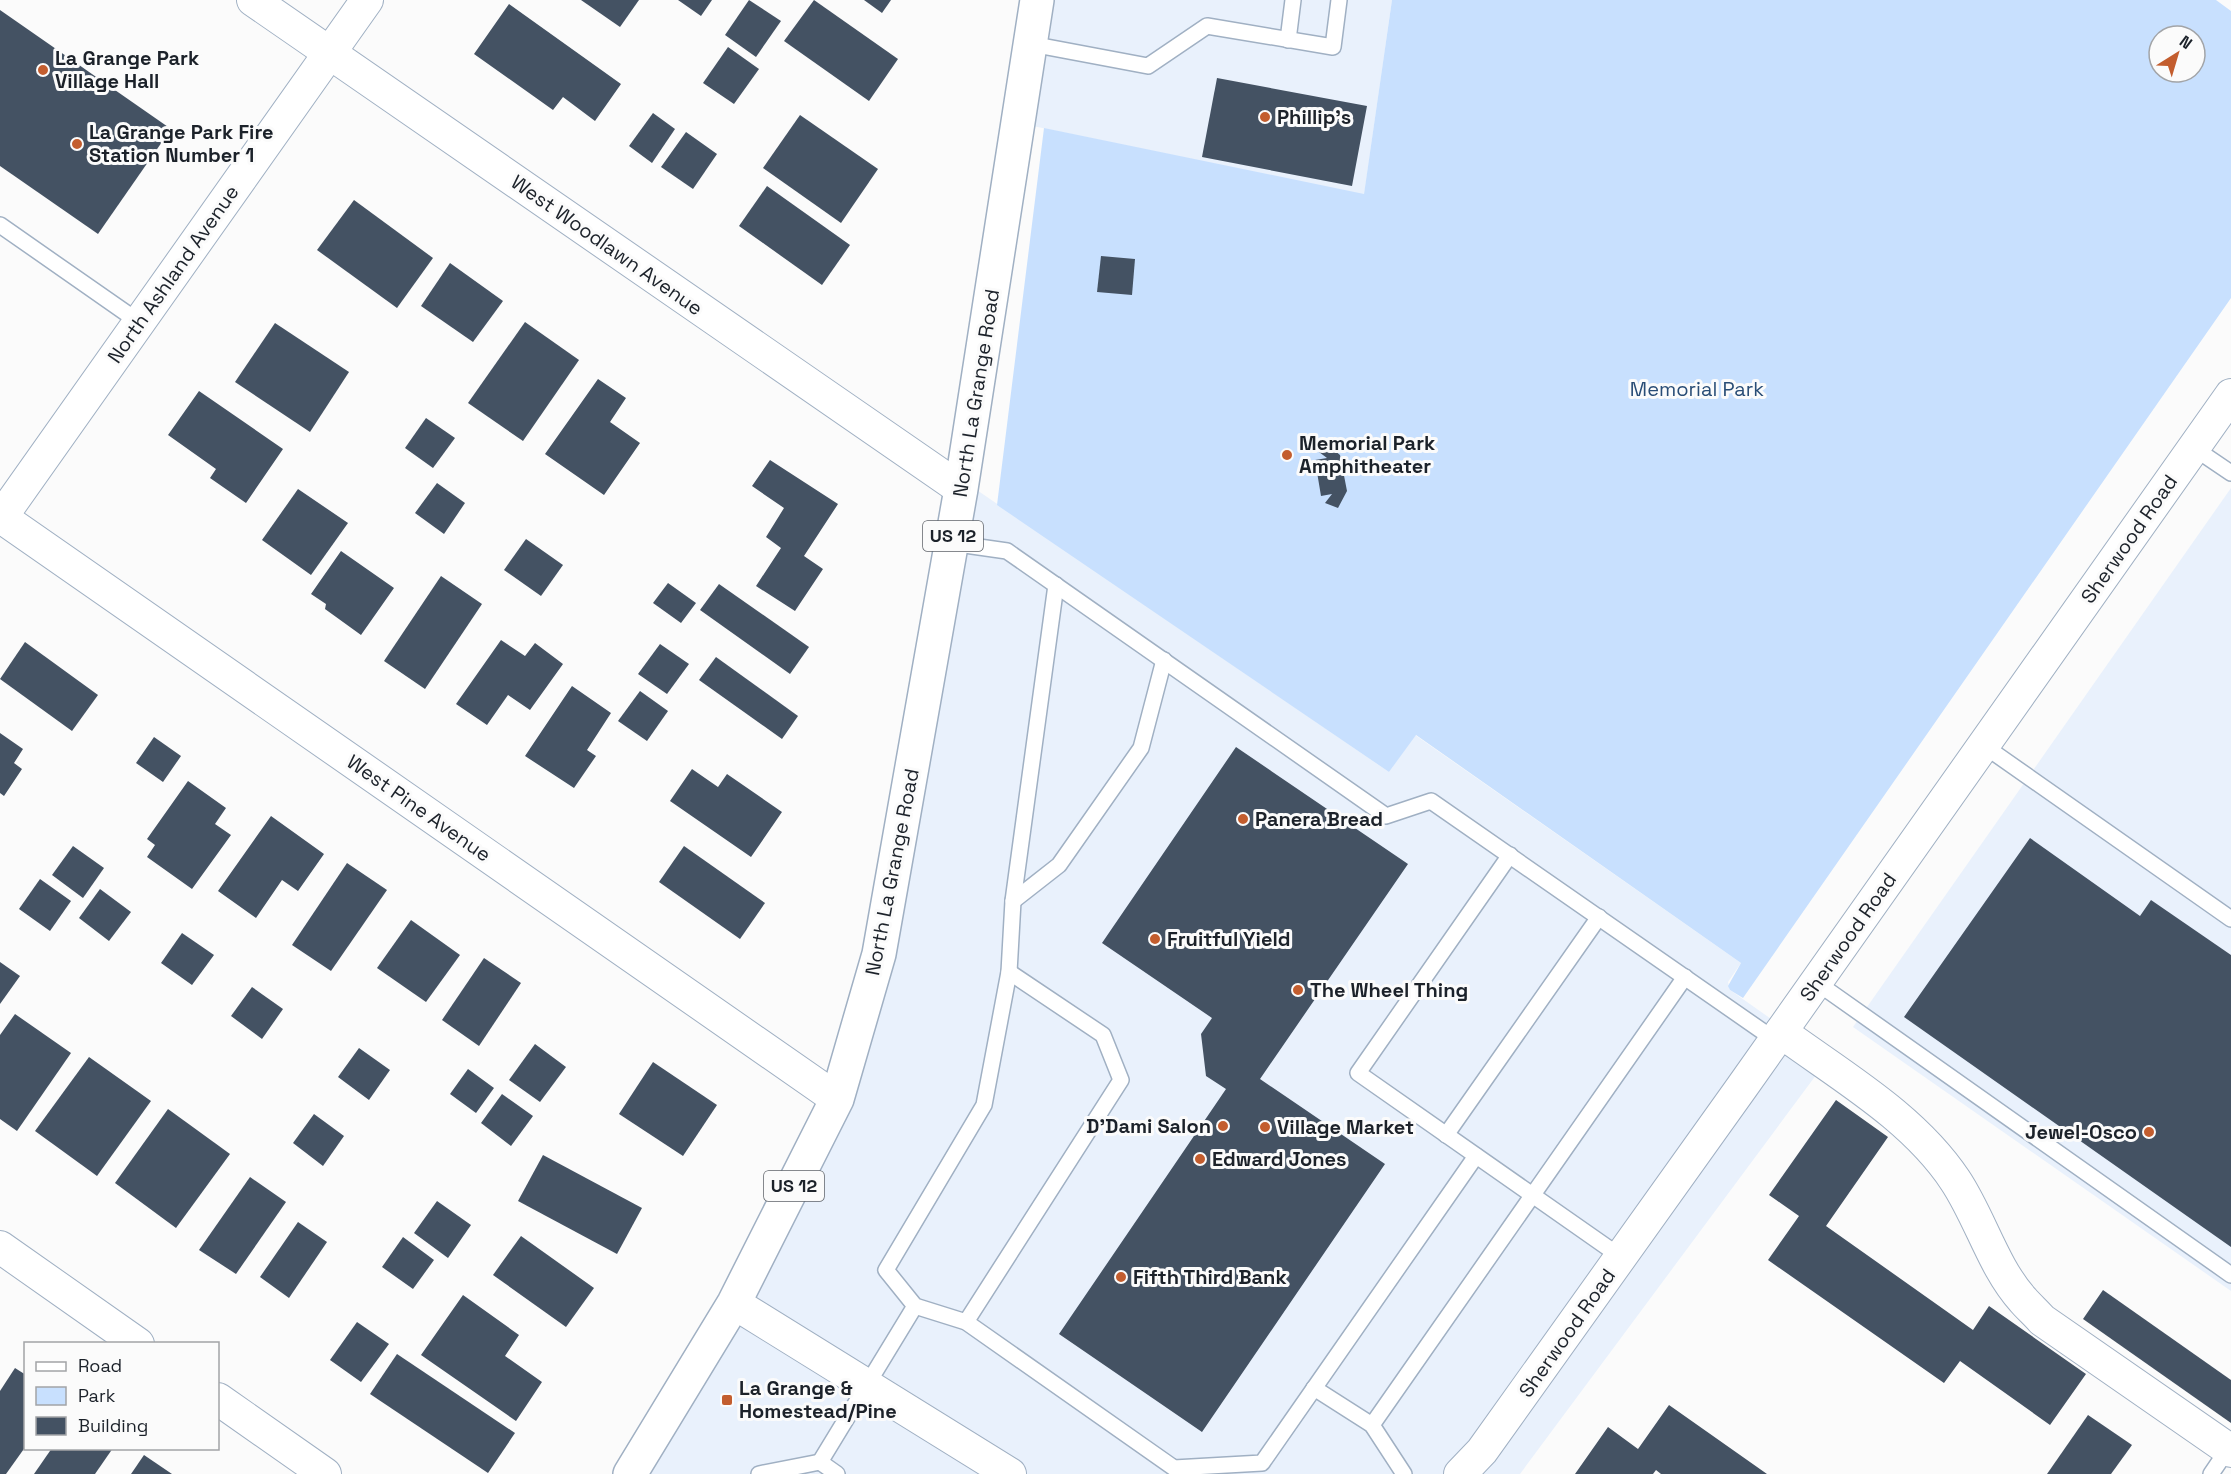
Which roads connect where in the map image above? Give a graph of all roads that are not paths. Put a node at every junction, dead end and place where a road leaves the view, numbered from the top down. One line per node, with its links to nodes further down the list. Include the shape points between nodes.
1 (253, 0): 8 (street, West Woodlawn Avenue)
2 (366, 0): 8 (street, North Ashland Avenue)
3 (1037, 0): 7 (main road, North La Grange Road / US 12)
4 (1293, 0): 6 (lane)
5 (1339, 0): 6 (lane, via 1333,47)
6 (1288, 40): 7 (lane, via 1207,26 1148,66)
7 (1030, 44): 14 (main road, North La Grange Road / US 12)
8 (329, 54): 10 (street, North Ashland Avenue); 14 (street, West Woodlawn Avenue)
9 (0, 225): 10 (lane)
10 (139, 322): 15 (street, North Ashland Avenue)
11 (2231, 394): 12 (street, Sherwood Road)
12 (2194, 448): 13 (lane); 19 (street, Sherwood Road)
13 (2231, 473)
14 (961, 489): 16 (main road, North La Grange Road / US 12)
15 (1, 518): 28 (street, West Pine Avenue)
16 (951, 543): 17 (lane, via 1007,551); 28 (main road, North La Grange Road / US 12, via 879,954)
17 (1056, 585): 18 (lane); 21 (lane)
18 (1164, 660): 20 (lane, via 1386,816 1431,801); 21 (lane, via 1141,748 1059,865)
19 (1983, 745): 23 (lane); 26 (street, Sherwood Road)
20 (1510, 855): 22 (lane); 29 (lane, via 1358,1073)
21 (1013, 901): 24 (lane)
22 (1599, 917): 25 (lane); 29 (lane)
23 (2231, 919)
24 (1010, 972): 36 (lane, via 984,1105 886,1270); 37 (lane, via 1103,1035 1121,1080)
25 (1685, 977): 27 (lane); 31 (lane)
26 (1816, 982): 27 (street, Sherwood Road); 34 (lane)
27 (1778, 1036): 33 (street, Sherwood Road); 43 (street, via 1923,1139 1955,1179 2022,1299 2042,1320)
28 (837, 1099): 35 (main road, US 12)
29 (1446, 1135): 30 (lane)
30 (1476, 1156): 31 (lane); 40 (lane)
31 (1533, 1195): 33 (lane); 42 (lane)
32 (0, 1247): 38 (street)
33 (1621, 1257): 51 (street, Sherwood Road, via 1482,1451)
34 (2231, 1275)
35 (734, 1303): 39 (street); 46 (main road, US 12)
36 (915, 1306): 37 (lane); 39 (lane)
37 (966, 1322): 40 (lane, via 1174,1468 1262,1463)
38 (135, 1342)
39 (866, 1386): 44 (lane); 49 (street)
40 (1314, 1388): 42 (lane)
41 (219, 1400): 45 (street)
42 (1372, 1425): 50 (lane)
43 (2223, 1458)
44 (820, 1462): 47 (lane); 48 (lane)
45 (325, 1474)
46 (630, 1474)
47 (759, 1474)
48 (837, 1474)
49 (1010, 1474)
50 (1404, 1474)
51 (1460, 1474)

